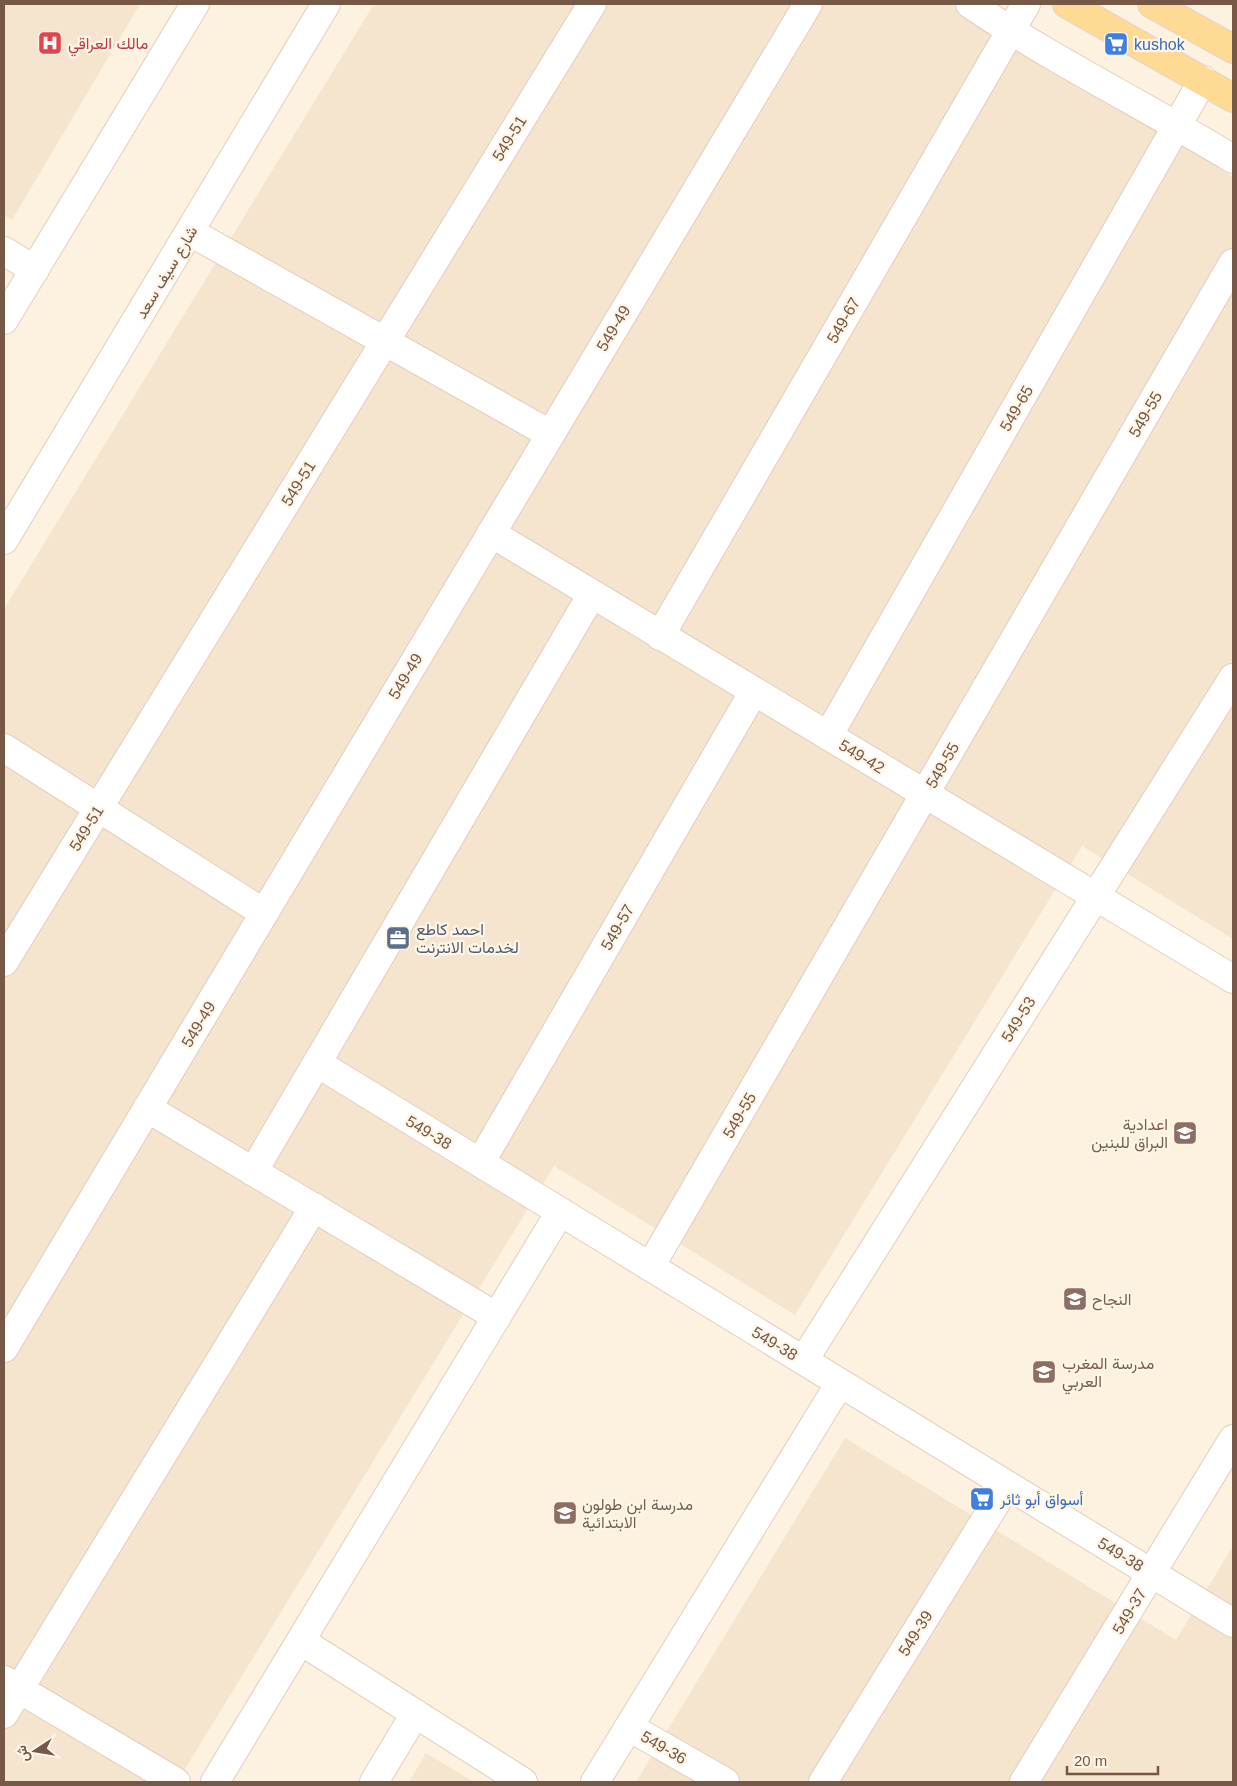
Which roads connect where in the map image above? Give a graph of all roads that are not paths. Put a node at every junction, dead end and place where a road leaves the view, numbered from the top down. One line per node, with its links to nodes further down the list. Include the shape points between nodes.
1 (195, 4): 18 (street)
2 (326, 4): 15 (street, شارع سيف سعد)
3 (592, 4): 20 (street, 549-51)
4 (808, 4): 21 (street, 549-49)
5 (970, 4): 9 (street)
6 (1026, 4): 9 (street, 549-67)
7 (1067, 4): 11 (main road)
8 (1152, 4): 10 (main road)
9 (1010, 32): 13 (street); 25 (street, 549-67)
10 (1233, 50)
11 (1203, 80): 12 (main road); 13 (street, 549-65)
12 (1233, 98)
13 (1178, 125): 14 (street); 28 (street, 549-65)
14 (1233, 159)
15 (190, 232): 20 (street); 23 (street, شارع سيف سعد)
16 (4, 251): 18 (street)
17 (1233, 263): 30 (street, 549-55)
18 (35, 270): 19 (street)
19 (4, 320)
20 (385, 341): 21 (street); 31 (street, 549-51)
21 (550, 434): 22 (street, 549-49)
22 (491, 533): 24 (street, 549-42); 33 (street, 549-49)
23 (4, 540)
24 (592, 594): 25 (street, 549-42); 36 (street)
25 (660, 636): 27 (street, 549-42)
26 (1233, 678): 32 (street, 549-53)
27 (754, 691): 28 (street, 549-42); 38 (street, 549-57)
28 (828, 736): 30 (street, 549-42)
29 (4, 748): 31 (street)
30 (925, 794): 32 (street, 549-42); 42 (street, 549-55)
31 (98, 808): 33 (street); 34 (street, 549-51)
32 (1096, 896): 35 (street, 549-42); 45 (street, 549-53)
33 (264, 913): 37 (street, 549-49)
34 (4, 962)
35 (1233, 979)
36 (317, 1063): 38 (street, 549-38); 39 (street)
37 (147, 1108): 39 (street); 44 (street, 549-49)
38 (480, 1163): 41 (street, 549-38)
39 (253, 1172): 40 (street)
40 (314, 1207): 43 (street); 52 (street)
41 (560, 1212): 42 (street, 549-38); 43 (street)
42 (650, 1267): 45 (street, 549-38)
43 (497, 1317): 51 (street)
44 (4, 1348)
45 (804, 1360): 46 (street, 549-38)
46 (840, 1382): 48 (street, 549-38); 55 (street)
47 (1233, 1439): 49 (street, 549-37)
48 (1007, 1485): 49 (street, 549-38); 62 (street, 549-39)
49 (1152, 1573): 50 (street, 549-38); 63 (street, 549-37)
50 (1233, 1623)
51 (300, 1641): 54 (street); 57 (street)
52 (11, 1684): 53 (street); 56 (street)
53 (4, 1714)
54 (416, 1714): 58 (street); 59 (street)
55 (629, 1727): 60 (street); 61 (street, 549-36)
56 (176, 1782)
57 (215, 1782)
58 (374, 1782)
59 (523, 1782)
60 (595, 1782)
61 (725, 1782)
62 (823, 1782)
63 (1024, 1782)

